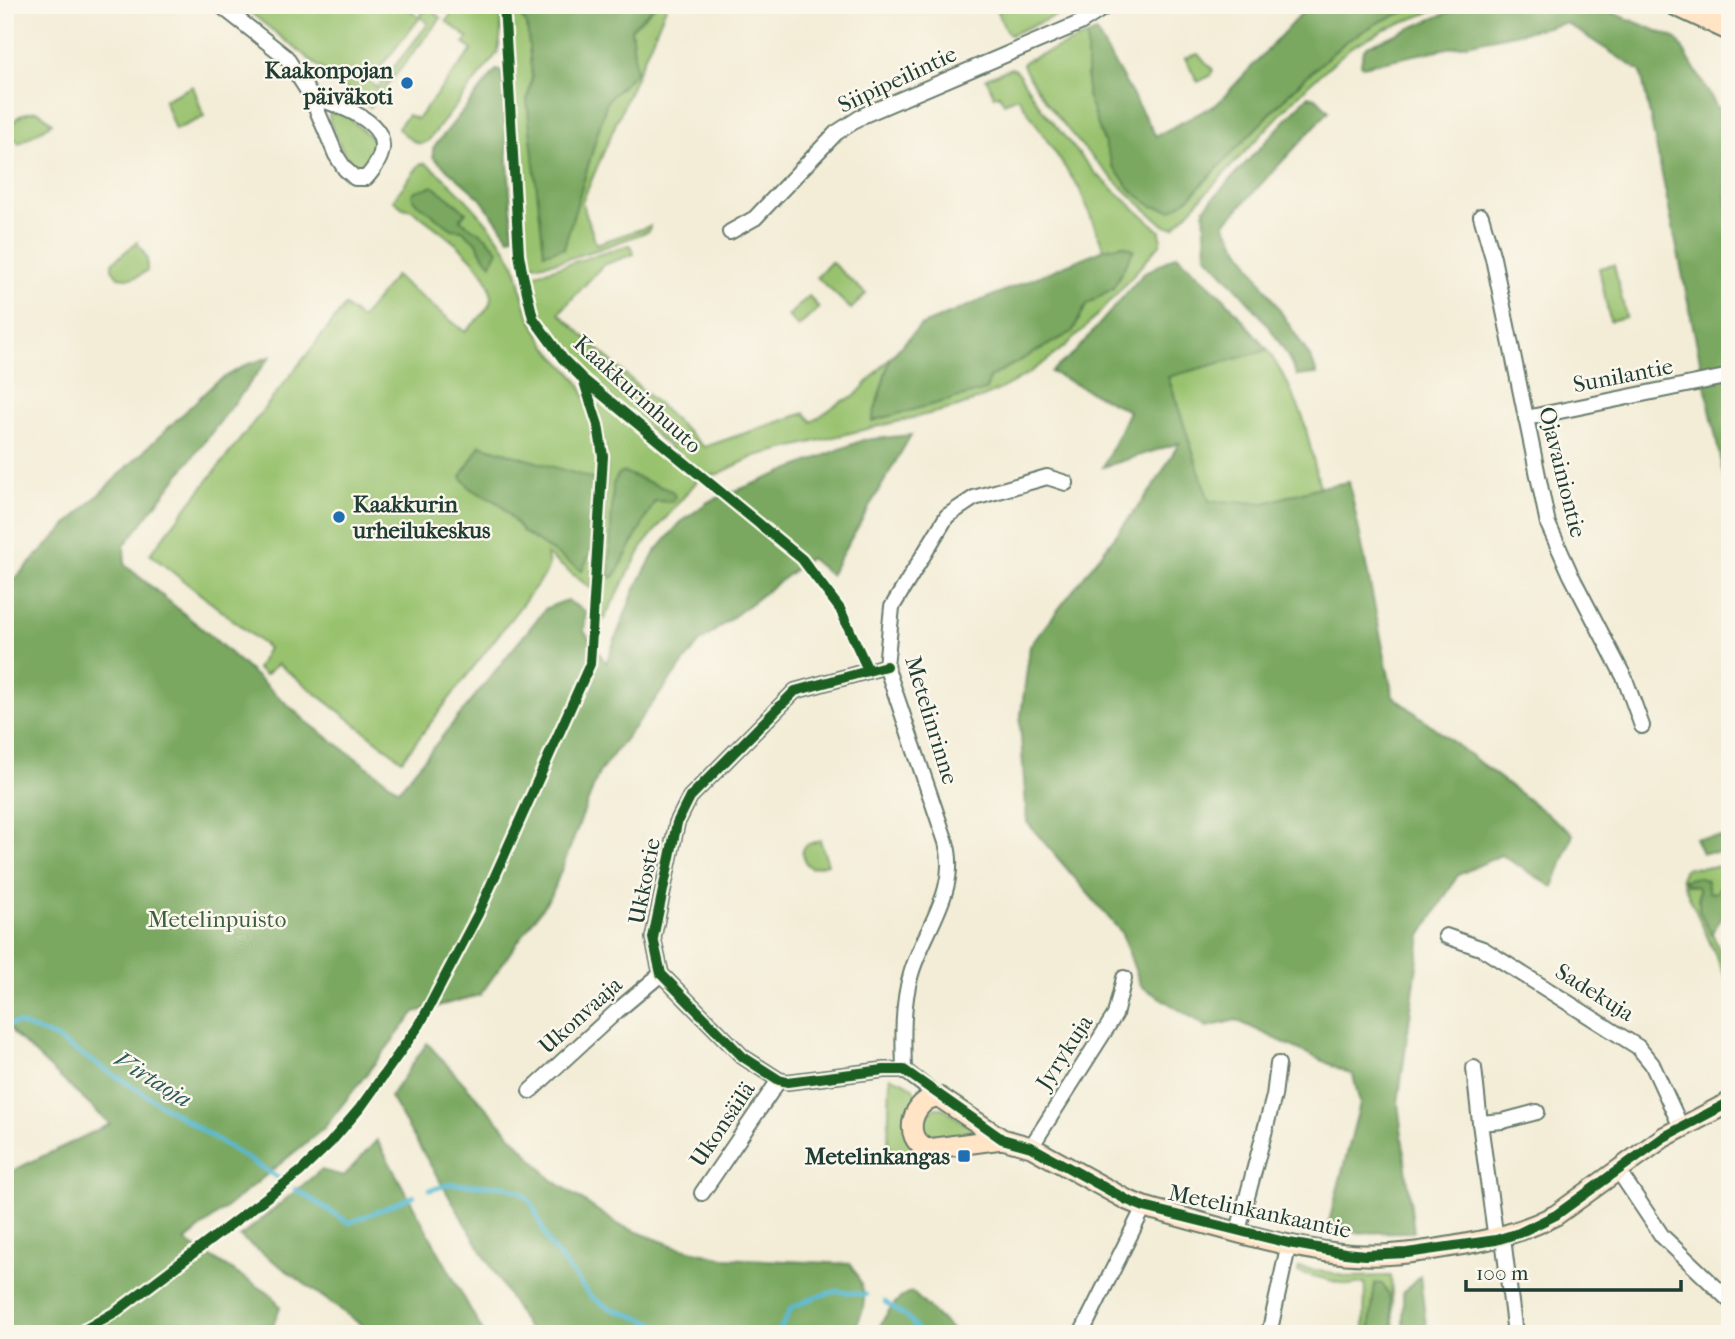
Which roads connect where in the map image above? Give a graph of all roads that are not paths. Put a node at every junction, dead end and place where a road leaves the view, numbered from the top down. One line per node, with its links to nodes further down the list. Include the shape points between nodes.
1 (220, 5): 6 (street, via 286,57)
2 (1108, 5): 8 (street, Siipipeilintie, via 1080,23 848,124 755,218)
3 (1679, 7): 4 (street); 5 (street)
4 (1730, 10)
5 (1730, 32)
6 (311, 96): 6 (street, via 345,169 355,178 366,178 383,150 375,127 354,111)
7 (1481, 216): 10 (street, Ojavainiontie)
8 (730, 232)
9 (1730, 376): 10 (street, Sunilantie)
10 (1526, 418): 13 (street, Ojavainiontie, via 1554,542 1625,679)
11 (1066, 483): 12 (street, Metelinrinne, via 1047,477 974,498 947,516 891,607)
12 (887, 666): 15 (street, Ukkostie, via 795,691 690,797 677,823 653,938); 19 (street, Metelinrinne, via 951,868 908,986)
13 (1642, 726)
14 (1446, 936): 26 (street, Sadekuja, via 1483,949 1639,1047)
15 (661, 974): 20 (street, via 743,1058); 21 (street, Ukonvaaja)
16 (1124, 978): 28 (street, Jyrykuja, via 1115,1016)
17 (1278, 1064): 32 (street)
18 (1474, 1068): 25 (street)
19 (904, 1070): 20 (street); 22 (street)
20 (779, 1080): 30 (street, Ukonsäilä)
21 (530, 1091)
22 (939, 1097): 27 (street, Metelinkankaantie); 27 (street, Metelinkankaantie, via 924,1102 915,1115 912,1130 918,1144 933,1149)
23 (1730, 1102): 26 (street, Metelinkankaantie)
24 (1537, 1112): 25 (street)
25 (1480, 1123): 33 (street)
26 (1681, 1126): 29 (street, Metelinkankaantie)
27 (1002, 1139): 28 (street, Metelinkankaantie)
28 (1031, 1147): 31 (street, Metelinkankaantie)
29 (1618, 1170): 33 (street, Metelinkankaantie, via 1556,1215); 35 (street, via 1662,1236)
30 (702, 1193)
31 (1144, 1207): 32 (street, Metelinkankaantie); 36 (street)
32 (1238, 1231): 34 (street, Metelinkankaantie)
33 (1499, 1239): 34 (street, Metelinkankaantie, via 1365,1255); 38 (street)
34 (1289, 1244): 37 (street)
35 (1730, 1301)
36 (1081, 1334)
37 (1269, 1334)
38 (1516, 1334)

